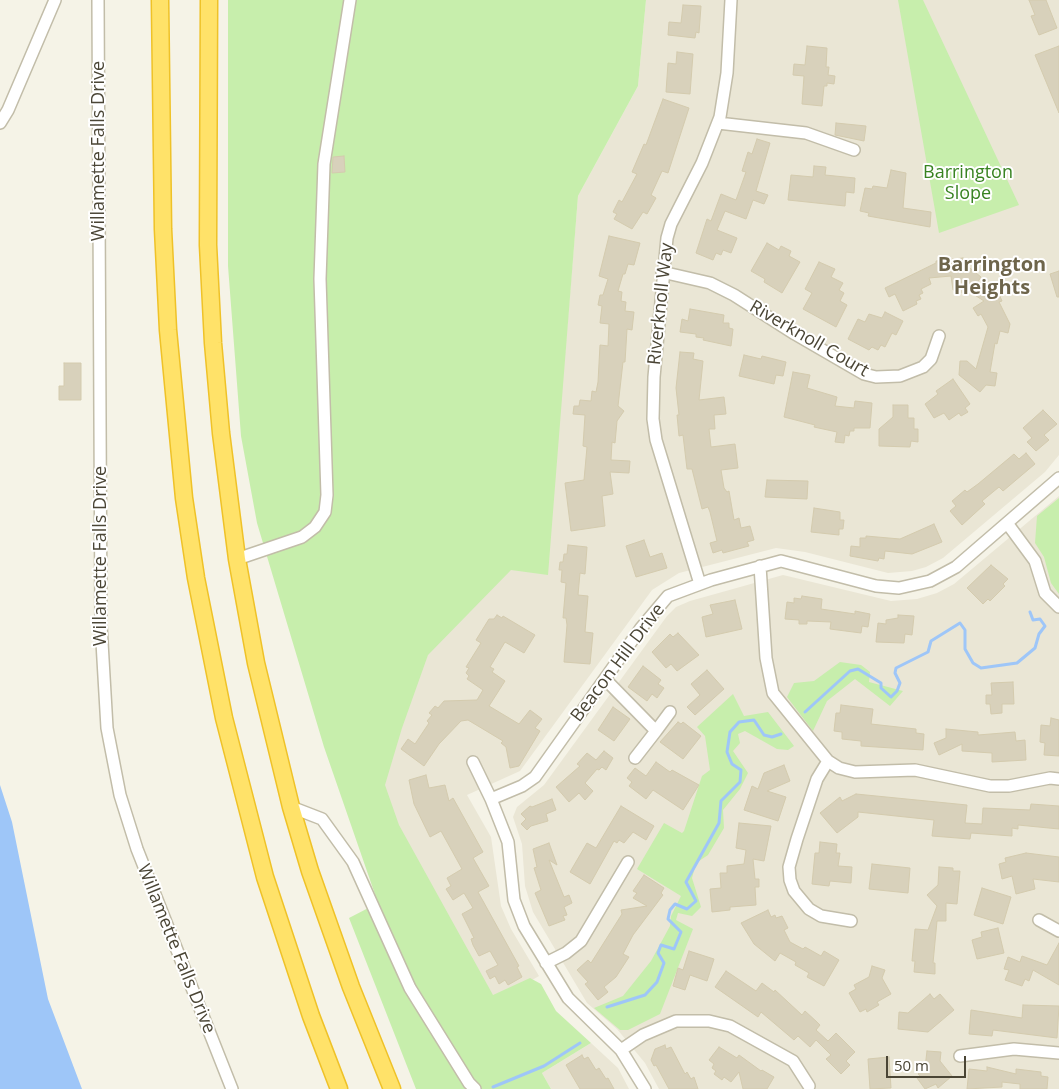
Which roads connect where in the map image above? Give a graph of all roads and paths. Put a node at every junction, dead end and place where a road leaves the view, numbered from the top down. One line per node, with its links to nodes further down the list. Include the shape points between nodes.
1 (55, 0): 8 (street)
2 (98, 0): 37 (street, Willamette Falls Drive, via 100,615 107,728 114,772 137,849)
3 (160, 0): 35 (highway, via 168,330 184,498 196,578 220,700 260,858 298,980)
4 (209, 0): 14 (highway, via 208,236 212,334)
5 (350, 0): 14 (street, via 324,164 320,279 328,495 325,512 302,538)
6 (731, 0): 7 (street, Riverknoll Way, via 725,91)
7 (718, 122): 9 (street, via 806,133); 10 (street, Riverknoll Way, via 702,163 671,224)
8 (0, 123)
9 (854, 150)
10 (662, 272): 11 (street, Riverknoll Court, via 710,283 852,367 876,377 900,376 923,367 931,359); 16 (street, Riverknoll Way, via 653,419)
11 (939, 336)
12 (1059, 478): 13 (street, Beacon Hill Drive)
13 (1007, 523): 15 (street, Beacon Hill Drive, via 944,576 908,587 876,586 789,562); 17 (street, via 1034,561 1042,588)
14 (237, 558): 26 (highway, via 256,663)
15 (760, 566): 16 (street, Beacon Hill Drive); 22 (street, via 766,658 773,693)
16 (700, 584): 18 (street, Beacon Hill Drive, via 663,600)
17 (1059, 607)
18 (604, 679): 20 (street); 25 (street, Beacon Hill Drive, via 535,777)
19 (670, 712): 20 (street)
20 (656, 731): 21 (street)
21 (635, 758)
22 (828, 761): 24 (street, via 855,772 915,770 990,786); 29 (street, via 817,779 797,840 790,880 794,891 809,909 821,916)
23 (473, 762): 25 (street)
24 (1059, 779)
25 (491, 799): 31 (street, via 508,842 512,892 517,911)
26 (292, 807): 38 (highway, via 350,988); 39 (street, via 322,819 353,862 410,988)
27 (628, 862): 31 (street, via 581,941)
28 (1040, 920): 30 (street)
29 (851, 921)
30 (1059, 931)
31 (546, 963): 32 (street, via 568,998)
32 (621, 1050): 36 (street, via 643,1035 676,1022 709,1021 730,1026 793,1062); 40 (street)
33 (1059, 1052): 34 (street, via 1014,1049)
34 (960, 1056)
35 (338, 1086)
36 (809, 1086)
37 (232, 1089)
38 (392, 1089)
39 (475, 1089)
40 (645, 1089)

